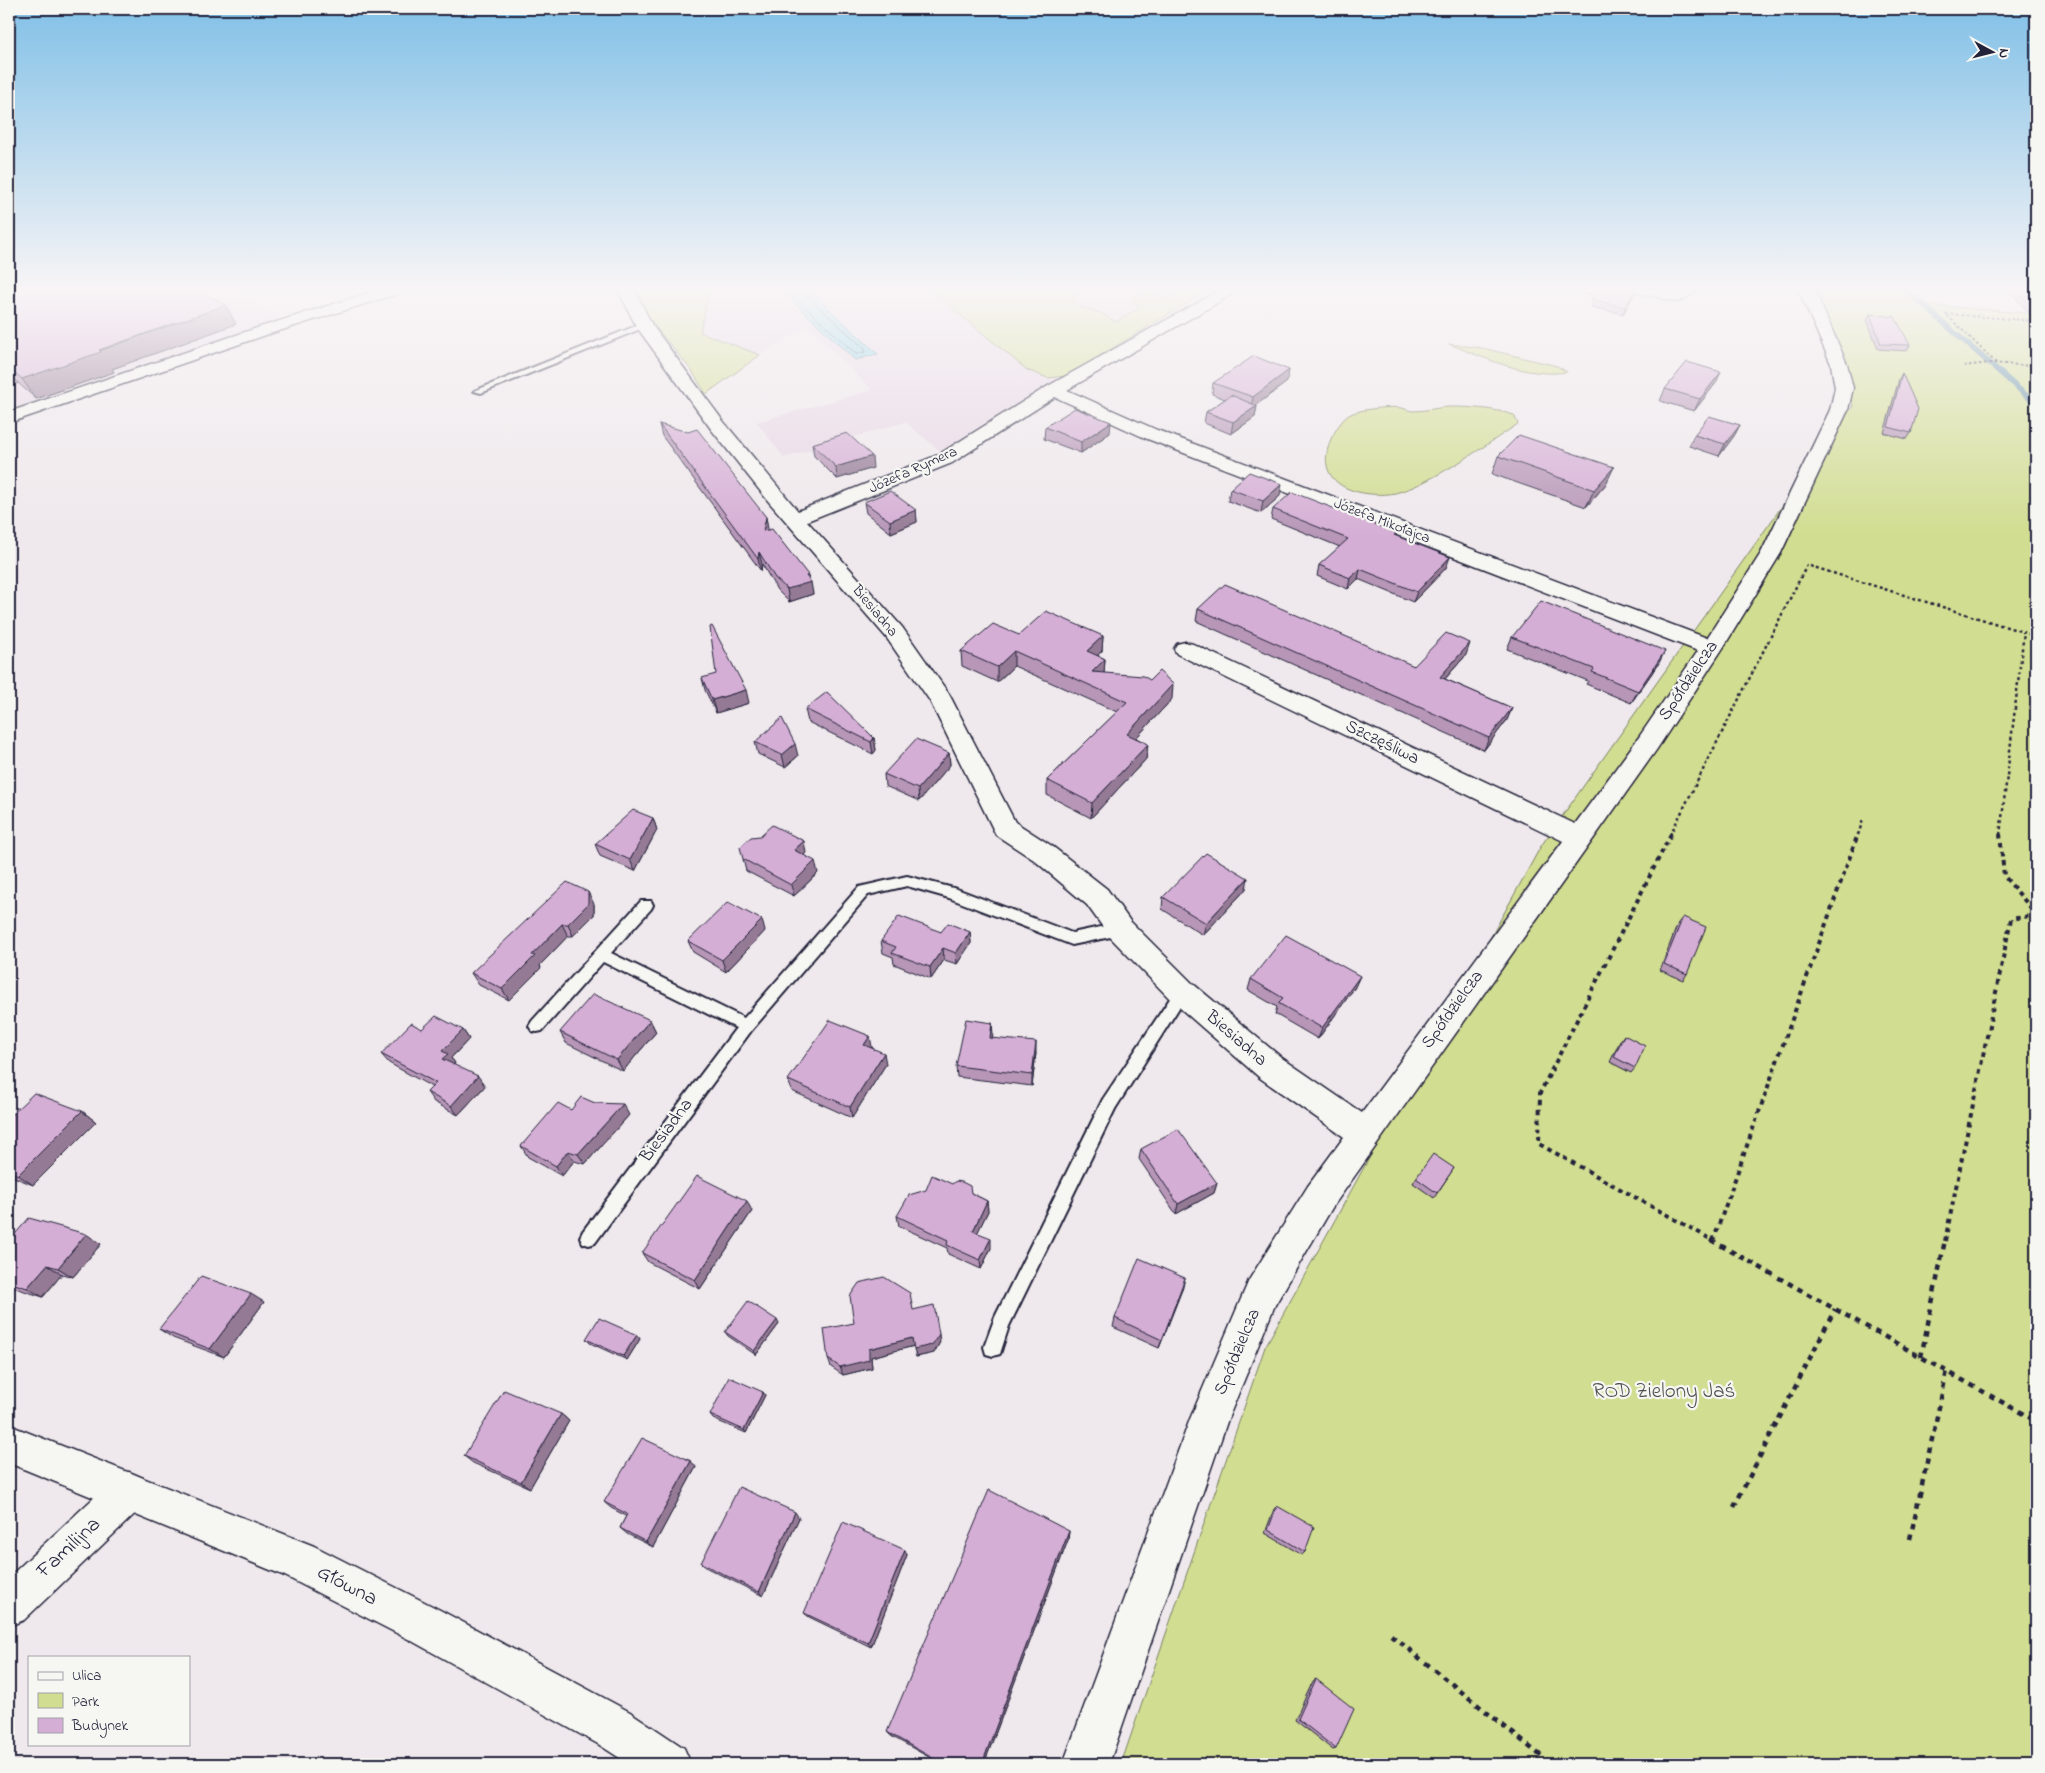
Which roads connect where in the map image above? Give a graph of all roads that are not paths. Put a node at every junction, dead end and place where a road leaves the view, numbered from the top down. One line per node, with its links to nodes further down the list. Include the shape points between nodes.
1 (144, 372): 8 (street)
2 (527, 372): 7 (lane)
3 (678, 372): 9 (street, Biesiadna)
4 (1086, 372): 6 (street, Józefa Rymera)
5 (1841, 372): 10 (street, Spółdzielcza, via 1844,388 1840,410 1771,553)
6 (1054, 390): 9 (street, Józefa Rymera, via 945,459); 10 (street, Józefa Mikołajca, via 1151,434)
7 (478, 391)
8 (9, 418)
9 (795, 519): 14 (street, Biesiadna, via 894,632 941,700 1005,828 1097,897)
10 (1712, 648): 12 (street, Spółdzielcza)
11 (1185, 649): 12 (street, Szczęśliwa)
12 (1579, 837): 19 (street, Spółdzielcza)
13 (646, 905): 15 (lane)
14 (1120, 929): 16 (street, Biesiadna); 18 (lane, Biesiadna, via 1072,939 952,893 907,881 864,890)
15 (602, 955): 17 (lane); 18 (lane)
16 (1182, 992): 19 (street, Biesiadna, via 1271,1068); 21 (lane, via 1109,1104 1001,1322)
17 (537, 1026)
18 (746, 1026): 20 (lane, Biesiadna)
19 (1365, 1133): 26 (street, Spółdzielcza, via 1320,1197 1262,1293 1209,1419)
20 (589, 1237)
21 (993, 1347)
22 (9, 1444): 23 (street, Główna)
23 (129, 1492): 24 (street, Familijna); 25 (street, Główna, via 299,1561 605,1723)
24 (9, 1605)
25 (668, 1764)
26 (1086, 1764)

